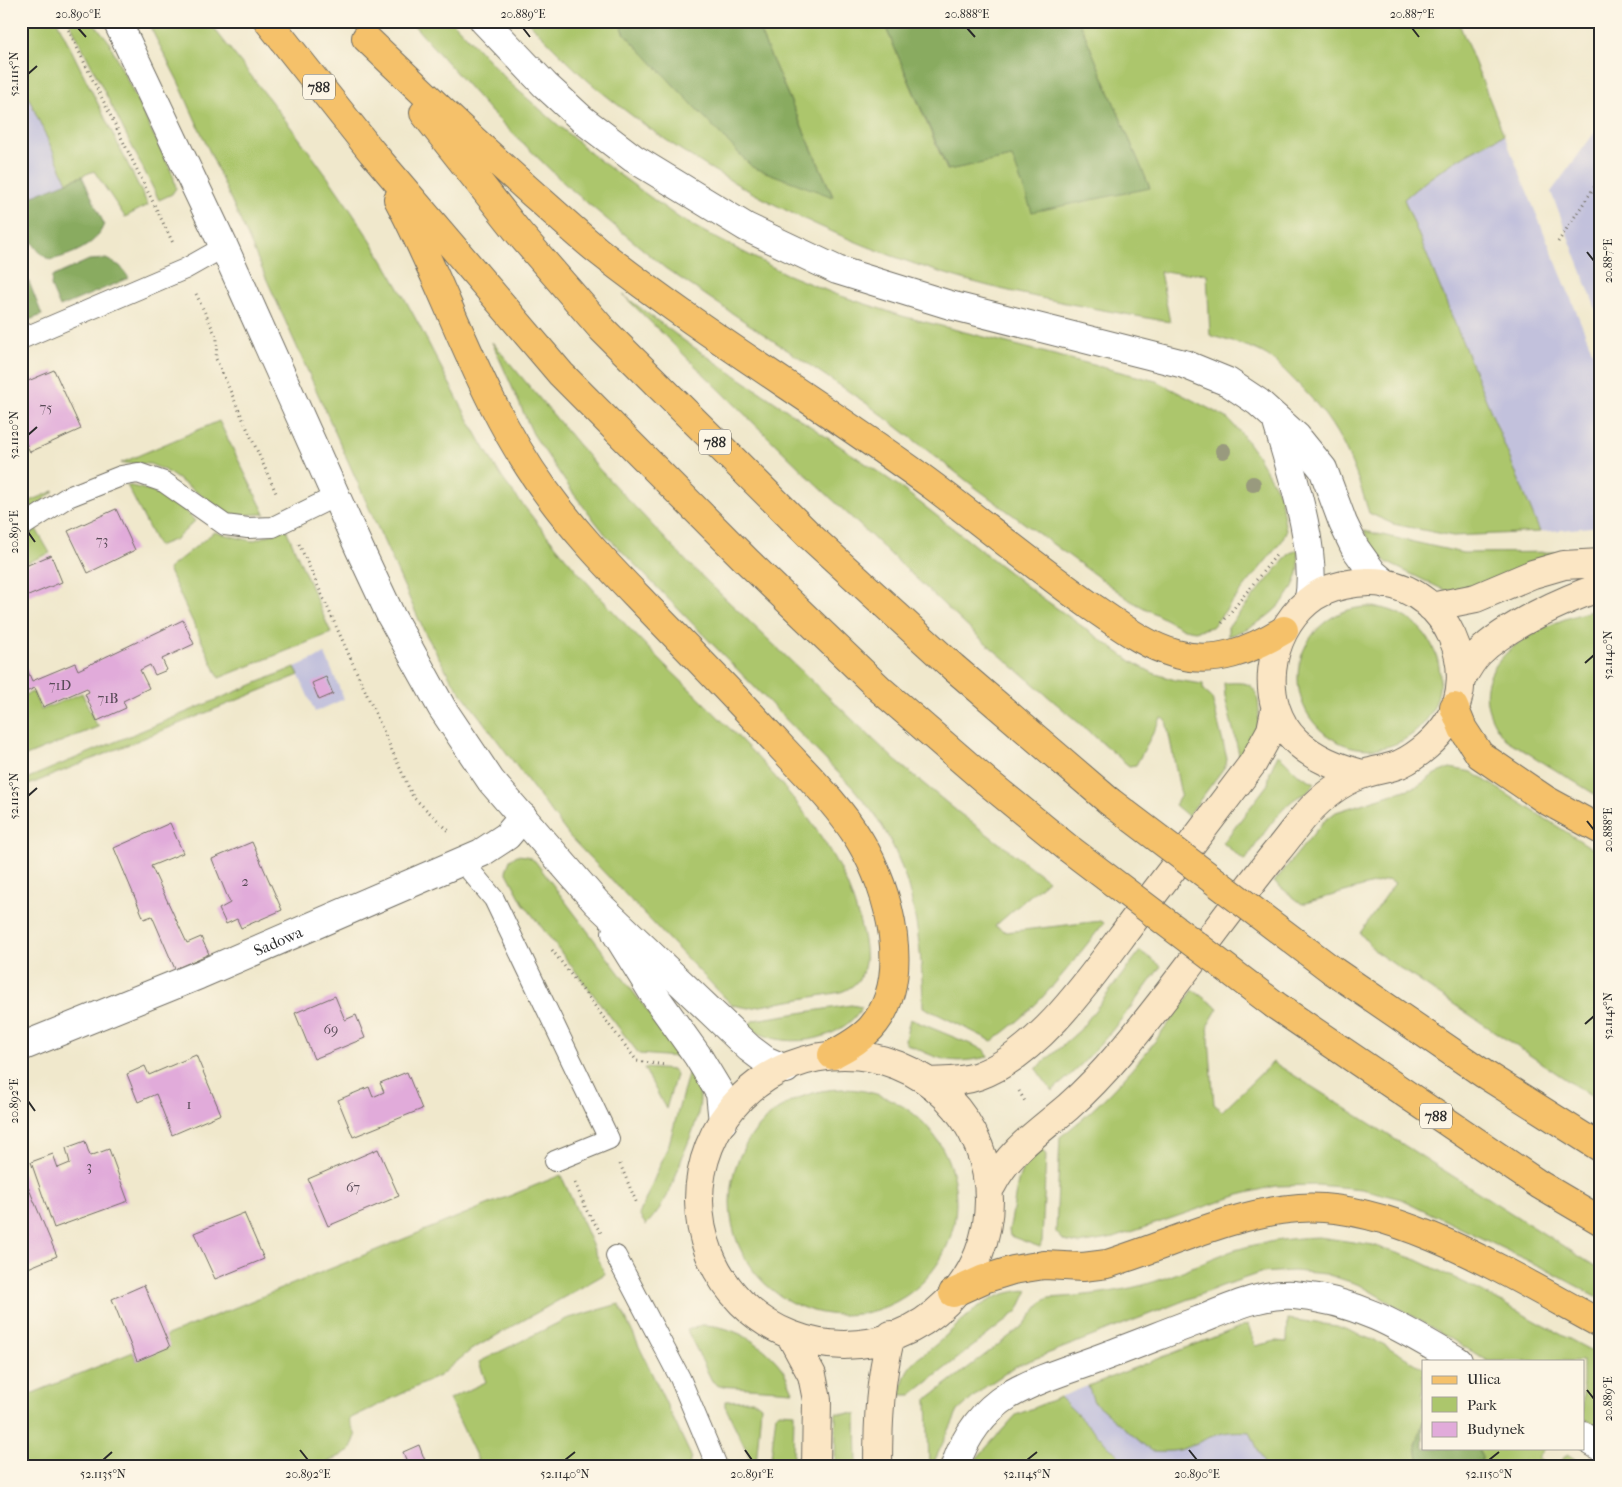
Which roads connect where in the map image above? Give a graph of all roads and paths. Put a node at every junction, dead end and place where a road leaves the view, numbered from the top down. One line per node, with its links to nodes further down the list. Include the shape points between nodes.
1 (64, 21): 10 (path)
2 (117, 21): 9 (street)
3 (268, 21): 6 (main road, 788)
4 (484, 21): 12 (street, via 583,120 634,158 746,227 837,270 940,302 1184,364 1228,382)
5 (360, 30): 23 (main road, via 453,123 596,249 675,308 932,486 1133,635 1179,655 1214,657 1233,655); 43 (main road, 788, bridge, via 519,233 602,330 818,544 953,667 1109,801 1332,970 1484,1074)
6 (372, 152): 35 (main road, via 427,255 500,419 542,488 577,532 826,796 861,841 888,912 895,945 895,976 887,1002 872,1027 856,1042); 47 (main road, 788, bridge, via 561,374 659,474 882,690 1068,848 1275,1005 1540,1185)
7 (1601, 177): 8 (path)
8 (1558, 242)
9 (224, 247): 10 (lane); 13 (street)
10 (185, 269): 11 (lane); 14 (path, via 217,338 216,359)
11 (21, 339)
12 (1276, 419): 18 (street, via 1297,436 1323,470 1356,548 1373,573); 20 (street, via 1307,543 1312,571)
13 (336, 496): 14 (lane); 28 (street, via 392,616 442,708 492,781)
14 (288, 520): 15 (lane, via 273,527 225,525 164,482 138,473 68,497); 30 (path, via 413,797)
15 (21, 527)
16 (1279, 552): 22 (path)
17 (1601, 563): 21 (main road, via 1564,566 1533,574 1476,598)
18 (1386, 584): 20 (main road, via 1361,582 1336,587); 21 (main road)
19 (1601, 587): 24 (main road, via 1553,607 1490,644)
20 (1309, 599): 23 (main road)
21 (1431, 607): 24 (main road, via 1445,623 1459,650)
22 (1218, 628)
23 (1284, 630): 26 (main road, via 1272,668 1271,693)
24 (1462, 678): 25 (main road)
25 (1454, 707): 27 (main road, via 1444,726 1418,753 1400,764); 29 (main road, via 1462,729 1480,754 1546,800)
26 (1275, 710): 27 (main road, via 1286,730 1309,752 1322,761); 38 (main road, via 1271,730 1253,763 1051,1024 1016,1053 979,1076)
27 (1362, 774): 45 (main road, via 1338,786 1314,807 1256,876 1121,1053 1068,1106 1013,1154)
28 (523, 817): 31 (street, Sadowa, via 507,836); 32 (street)
29 (1601, 830)
30 (454, 836)
31 (462, 861): 34 (street, Sadowa, via 199,975); 42 (lane, via 494,899)
32 (596, 902): 37 (street, via 749,1048 765,1060); 41 (street, via 720,1093)
33 (549, 947): 36 (path, via 637,1061)
34 (21, 1047)
35 (832, 1055): 37 (main road); 38 (main road, via 864,1056 889,1062)
36 (674, 1066)
37 (786, 1069): 41 (main road, via 764,1080)
38 (929, 1082): 45 (main road, via 949,1097 975,1131)
39 (1014, 1083): 40 (path)
40 (1028, 1106)
41 (723, 1122): 52 (main road, via 709,1144 701,1172 698,1201 701,1231 712,1263 728,1288 770,1328)
42 (609, 1138): 44 (lane); 46 (path)
43 (1601, 1148)
44 (560, 1159): 48 (path, via 587,1211)
45 (992, 1185): 49 (main road, via 986,1238 974,1264)
46 (637, 1204)
47 (1601, 1221)
48 (616, 1256): 56 (lane, via 680,1378)
49 (952, 1293): 50 (main road, via 1013,1270 1044,1265 1083,1268 1106,1264 1247,1217 1300,1208 1351,1212 1418,1232 1459,1249); 51 (main road, via 914,1323)
50 (1601, 1324)
51 (891, 1334): 52 (main road, via 865,1343 840,1346); 58 (main road, via 878,1404)
52 (793, 1340): 57 (main road, via 812,1375 817,1400)
53 (1456, 1360): 59 (street, via 1371,1312 1332,1300 1292,1295 1254,1299 1009,1395 985,1414 962,1444)
54 (1584, 1437): 55 (street)
55 (1601, 1447)
56 (717, 1466)
57 (816, 1466)
58 (878, 1466)
59 (955, 1466)

